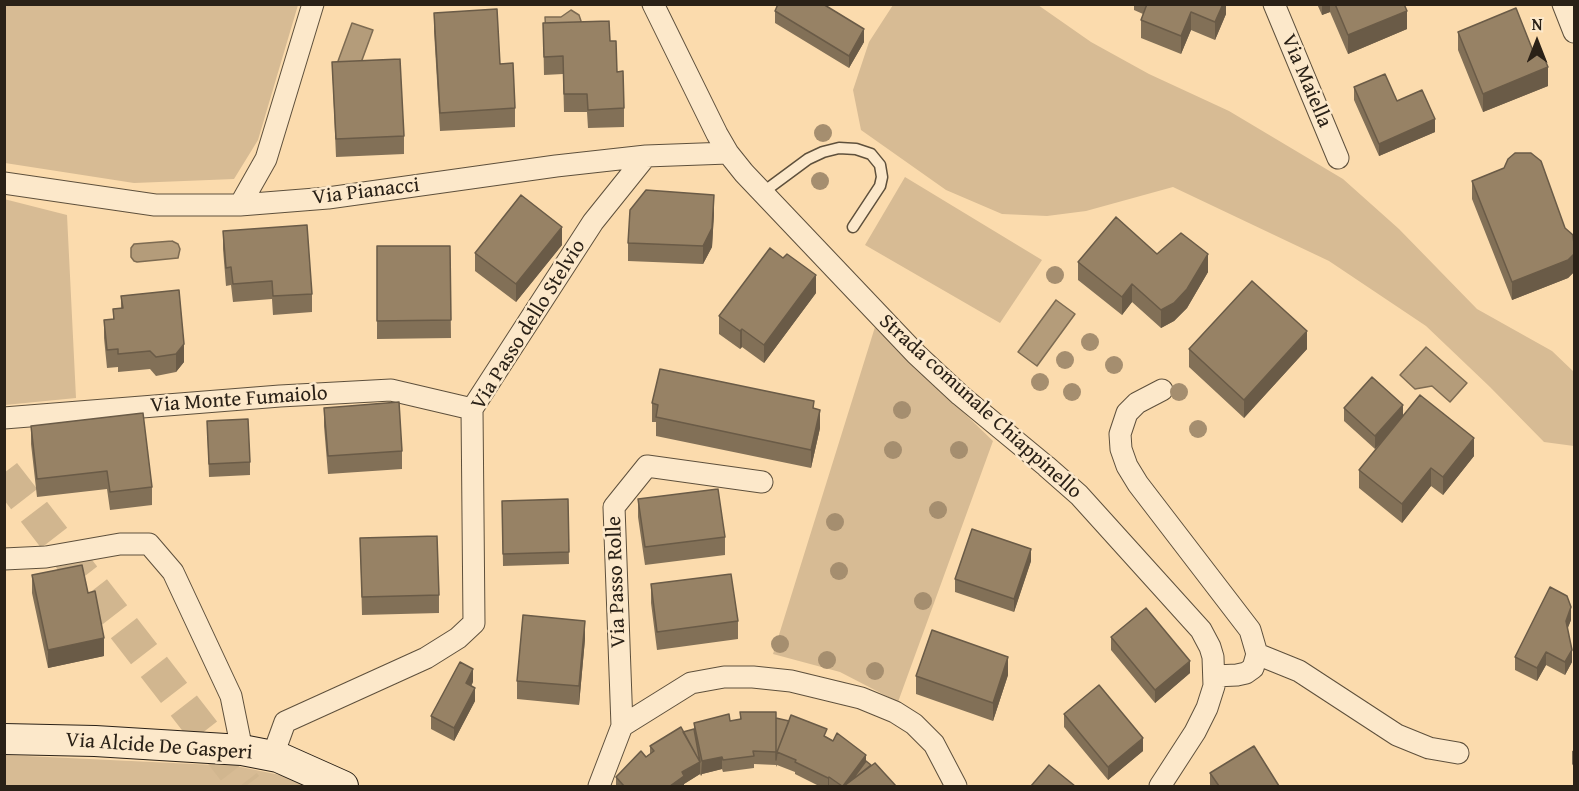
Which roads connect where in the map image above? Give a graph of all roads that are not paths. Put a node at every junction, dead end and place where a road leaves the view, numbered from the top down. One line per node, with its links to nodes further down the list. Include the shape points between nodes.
1 (313, 4): 11 (street, via 266,159)
2 (653, 4): 6 (street, Strada comunale Chiappinello)
3 (1274, 4): 8 (street, Via Maiella)
4 (1563, 4): 5 (street)
5 (1575, 32)
6 (728, 153): 7 (street, Via Pianacci); 10 (street, Strada comunale Chiappinello)
7 (646, 156): 11 (street, Via Pianacci, via 328,198); 14 (street, Via Passo dello Stelvio, via 593,222)
8 (1338, 158)
9 (4, 183): 11 (street, Via Pianacci, via 155,205)
10 (762, 193): 12 (lane, via 823,152 839,148 871,154 880,165 880,186); 19 (street, Strada comunale Chiappinello, via 916,354 1098,515 1195,622 1210,647)
11 (240, 205)
12 (853, 227)
13 (1162, 390): 18 (street, via 1127,413 1120,434 1123,456 1138,484 1250,630)
14 (472, 410): 15 (street, Via Monte Fumaiolo, via 391,390); 24 (street, Via Passo dello Stelvio, via 474,623 426,658 285,722 277,744)
15 (4, 418)
16 (762, 482): 20 (street, Via Passo Rolle, via 647,466 614,507)
17 (4, 559): 22 (street, via 46,557 120,544 150,544 173,572 231,696)
18 (1257, 654): 19 (street, via 1246,673); 23 (street, via 1299,671 1407,740)
19 (1215, 676): 28 (street, Strada comunale Chiappinello, via 1202,720)
20 (622, 726): 26 (street, Via Passo Rolle); 27 (street, via 691,683 724,678 791,681 861,698 914,724 934,744)
21 (4, 739): 22 (street, Via Alcide De Gasperi)
22 (242, 750): 24 (street, Via Alcide De Gasperi)
23 (1458, 753)
24 (278, 757): 25 (street, Via Alcide De Gasperi)
25 (343, 786)
26 (599, 786)
27 (956, 786)
28 (1160, 786)

